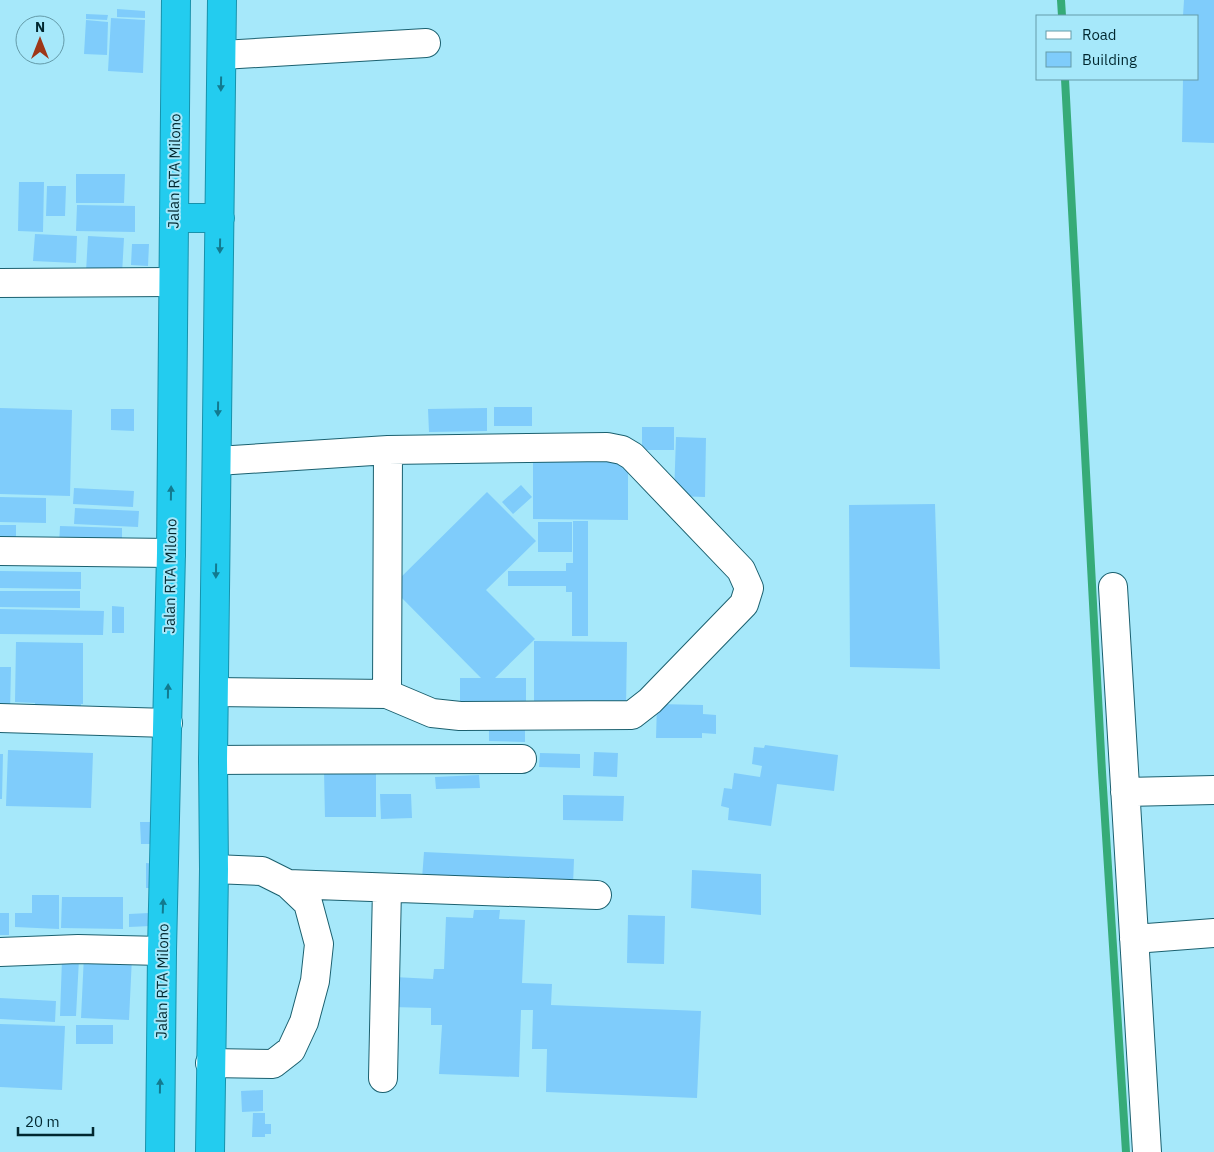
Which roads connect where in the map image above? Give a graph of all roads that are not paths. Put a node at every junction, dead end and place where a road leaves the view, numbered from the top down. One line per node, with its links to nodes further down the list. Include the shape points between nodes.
1 (176, 0): 5 (highway, Jalan RTA Milono)
2 (222, 0): 4 (highway)
3 (426, 43): 4 (street)
4 (222, 55): 6 (highway, one-way to 6)
5 (174, 218): 6 (highway); 7 (highway, Jalan RTA Milono)
6 (220, 218): 10 (highway, one-way to 10)
7 (172, 282): 8 (street); 12 (highway, Jalan RTA Milono, one-way to 7)
8 (0, 283)
9 (388, 450): 10 (street); 15 (street); 15 (street, via 607,447 622,450 632,456 741,570 749,588 744,604 650,702 632,715 432,714)
10 (218, 461): 14 (highway, one-way to 14)
11 (0, 551): 12 (street)
12 (171, 553): 17 (highway, Jalan RTA Milono, one-way to 12)
13 (1113, 587): 21 (street)
14 (214, 692): 15 (street); 19 (highway)
15 (387, 694)
16 (0, 718): 17 (street)
17 (168, 723): 28 (highway, Jalan RTA Milono, one-way to 17)
18 (522, 759): 19 (street)
19 (213, 760): 22 (highway)
20 (1214, 790): 21 (street)
21 (1125, 792): 27 (street)
22 (214, 869): 23 (street, via 262,871); 30 (highway)
23 (288, 884): 24 (street); 30 (street, via 308,903 319,944 315,980 304,1022 290,1050 273,1064)
24 (387, 888): 25 (street); 31 (street)
25 (597, 895)
26 (1214, 933): 27 (street)
27 (1134, 939): 34 (street)
28 (162, 951): 29 (street, via 78,949); 32 (highway, Jalan RTA Milono, one-way to 28)
29 (0, 952)
30 (210, 1064): 33 (highway)
31 (383, 1078)
32 (160, 1152)
33 (210, 1152)
34 (1147, 1152)

